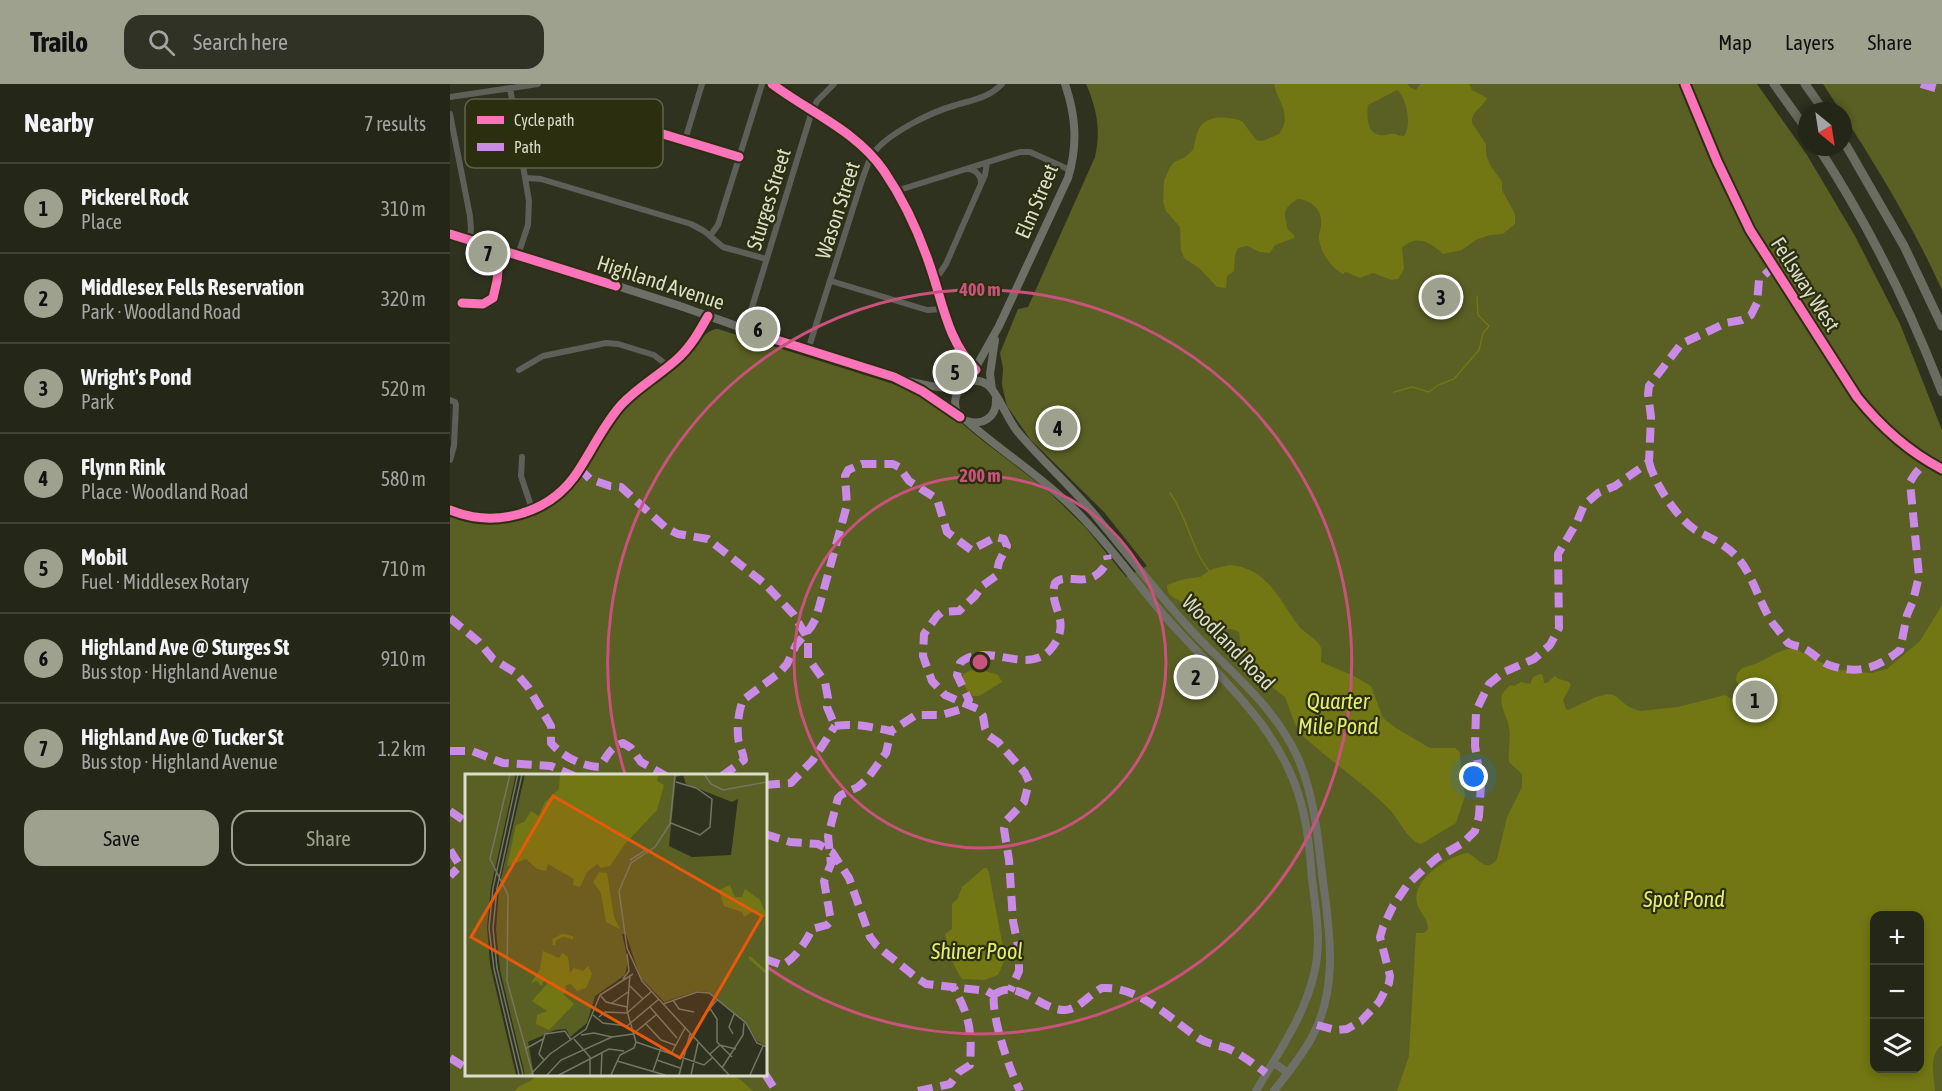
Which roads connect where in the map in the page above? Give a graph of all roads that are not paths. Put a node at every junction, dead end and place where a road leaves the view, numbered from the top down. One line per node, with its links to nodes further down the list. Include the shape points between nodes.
1 (538, 84): 11 (street)
2 (702, 84): 19 (street)
3 (762, 84): 23 (street)
4 (772, 84): 15 (street)
5 (834, 84): 15 (street, Sturges Street)
6 (1002, 84): 21 (street, Wason Street, via 988,95 919,121 881,145)
7 (1065, 84): 27 (main road, Elm Street, via 1075,124)
8 (1685, 84): 59 (main road, Fellsway West, via 1750,230 1857,397 1895,438)
9 (1774, 84): 17 (highway)
10 (1804, 84): 14 (highway)
11 (510, 88): 12 (street); 13 (street)
12 (450, 97)
13 (512, 99)
14 (1817, 102)
15 (812, 111): 21 (street); 36 (street, Sturges Street)
16 (450, 114): 33 (street, via 472,228)
17 (1798, 117)
18 (663, 133): 19 (street)
19 (685, 140): 23 (street)
20 (1852, 155): 43 (highway, via 1899,236)
21 (872, 156): 30 (street); 38 (street, Wason Street)
22 (1823, 156): 51 (highway, via 1887,268)
23 (739, 157): 32 (street, via 718,225)
24 (987, 163): 26 (street); 27 (street, via 1026,152); 29 (street)
25 (525, 168): 28 (street)
26 (963, 170): 29 (street, via 971,169 978,174); 30 (street)
27 (1070, 170): 42 (main road, Elm Street)
28 (527, 178): 32 (street, via 691,224); 35 (street, via 529,215)
29 (981, 187): 37 (street, via 944,269)
30 (896, 191): 37 (street)
31 (450, 234): 33 (main road, Highland Avenue)
32 (710, 236): 36 (street, via 723,247)
33 (469, 239): 34 (main road, Highland Avenue)
34 (500, 249): 35 (main road, Highland Avenue); 39 (street, via 493,298 483,304)
35 (518, 255): 41 (main road, Highland Avenue)
36 (766, 260): 44 (street, Sturges Street)
37 (933, 275): 40 (street)
38 (831, 281): 40 (street, via 927,310); 45 (street, Wason Street)
39 (462, 303)
40 (943, 309): 48 (street, via 954,340)
41 (708, 316): 44 (main road, Highland Avenue); 46 (street, via 687,348)
42 (999, 326): 48 (main road, Elm Street); 52 (main road, Elm Street, via 990,374)
43 (1942, 326)
44 (745, 330): 45 (main road, Highland Avenue)
45 (808, 350): 49 (main road, Highland Avenue)
46 (668, 366): 47 (street, via 654,355 606,343 543,356); 60 (street, via 617,410 568,483)
47 (519, 370)
48 (976, 370): 50 (main road, Elm Street)
49 (894, 377): 50 (main road, Highland Avenue, via 948,389); 54 (main road, Highland Avenue)
50 (964, 384): 52 (main road, via 982,382); 54 (main road, via 954,403)
51 (1942, 392)
52 (994, 393): 55 (main road, via 997,404 992,416 982,422); 62 (main road, Woodland Road, via 1014,427 1093,512)
53 (450, 400): 56 (street, via 456,405)
54 (960, 417): 55 (main road)
55 (968, 422): 63 (main road, Woodland Road, via 1074,508)
56 (452, 441): 58 (street)
57 (522, 457): 60 (street, via 521,476)
58 (450, 460)
59 (1942, 469)
60 (532, 509): 61 (street, via 489,519)
61 (450, 510)
62 (1153, 586): 63 (main road); 65 (main road, Woodland Road, via 1262,702 1297,757 1314,813)
63 (1145, 592): 64 (main road, Woodland Road, via 1249,708 1287,765 1307,829 1317,921)
64 (1317, 961): 65 (main road); 66 (main road, Woodland Road, via 1303,1010)
65 (1331, 963): 67 (main road, Woodland Road, via 1328,991 1317,1026)
66 (1273, 1062): 67 (main road); 68 (main road, Woodland Road)
67 (1288, 1073): 69 (main road, Woodland Road)
68 (1256, 1091)
69 (1274, 1091)

